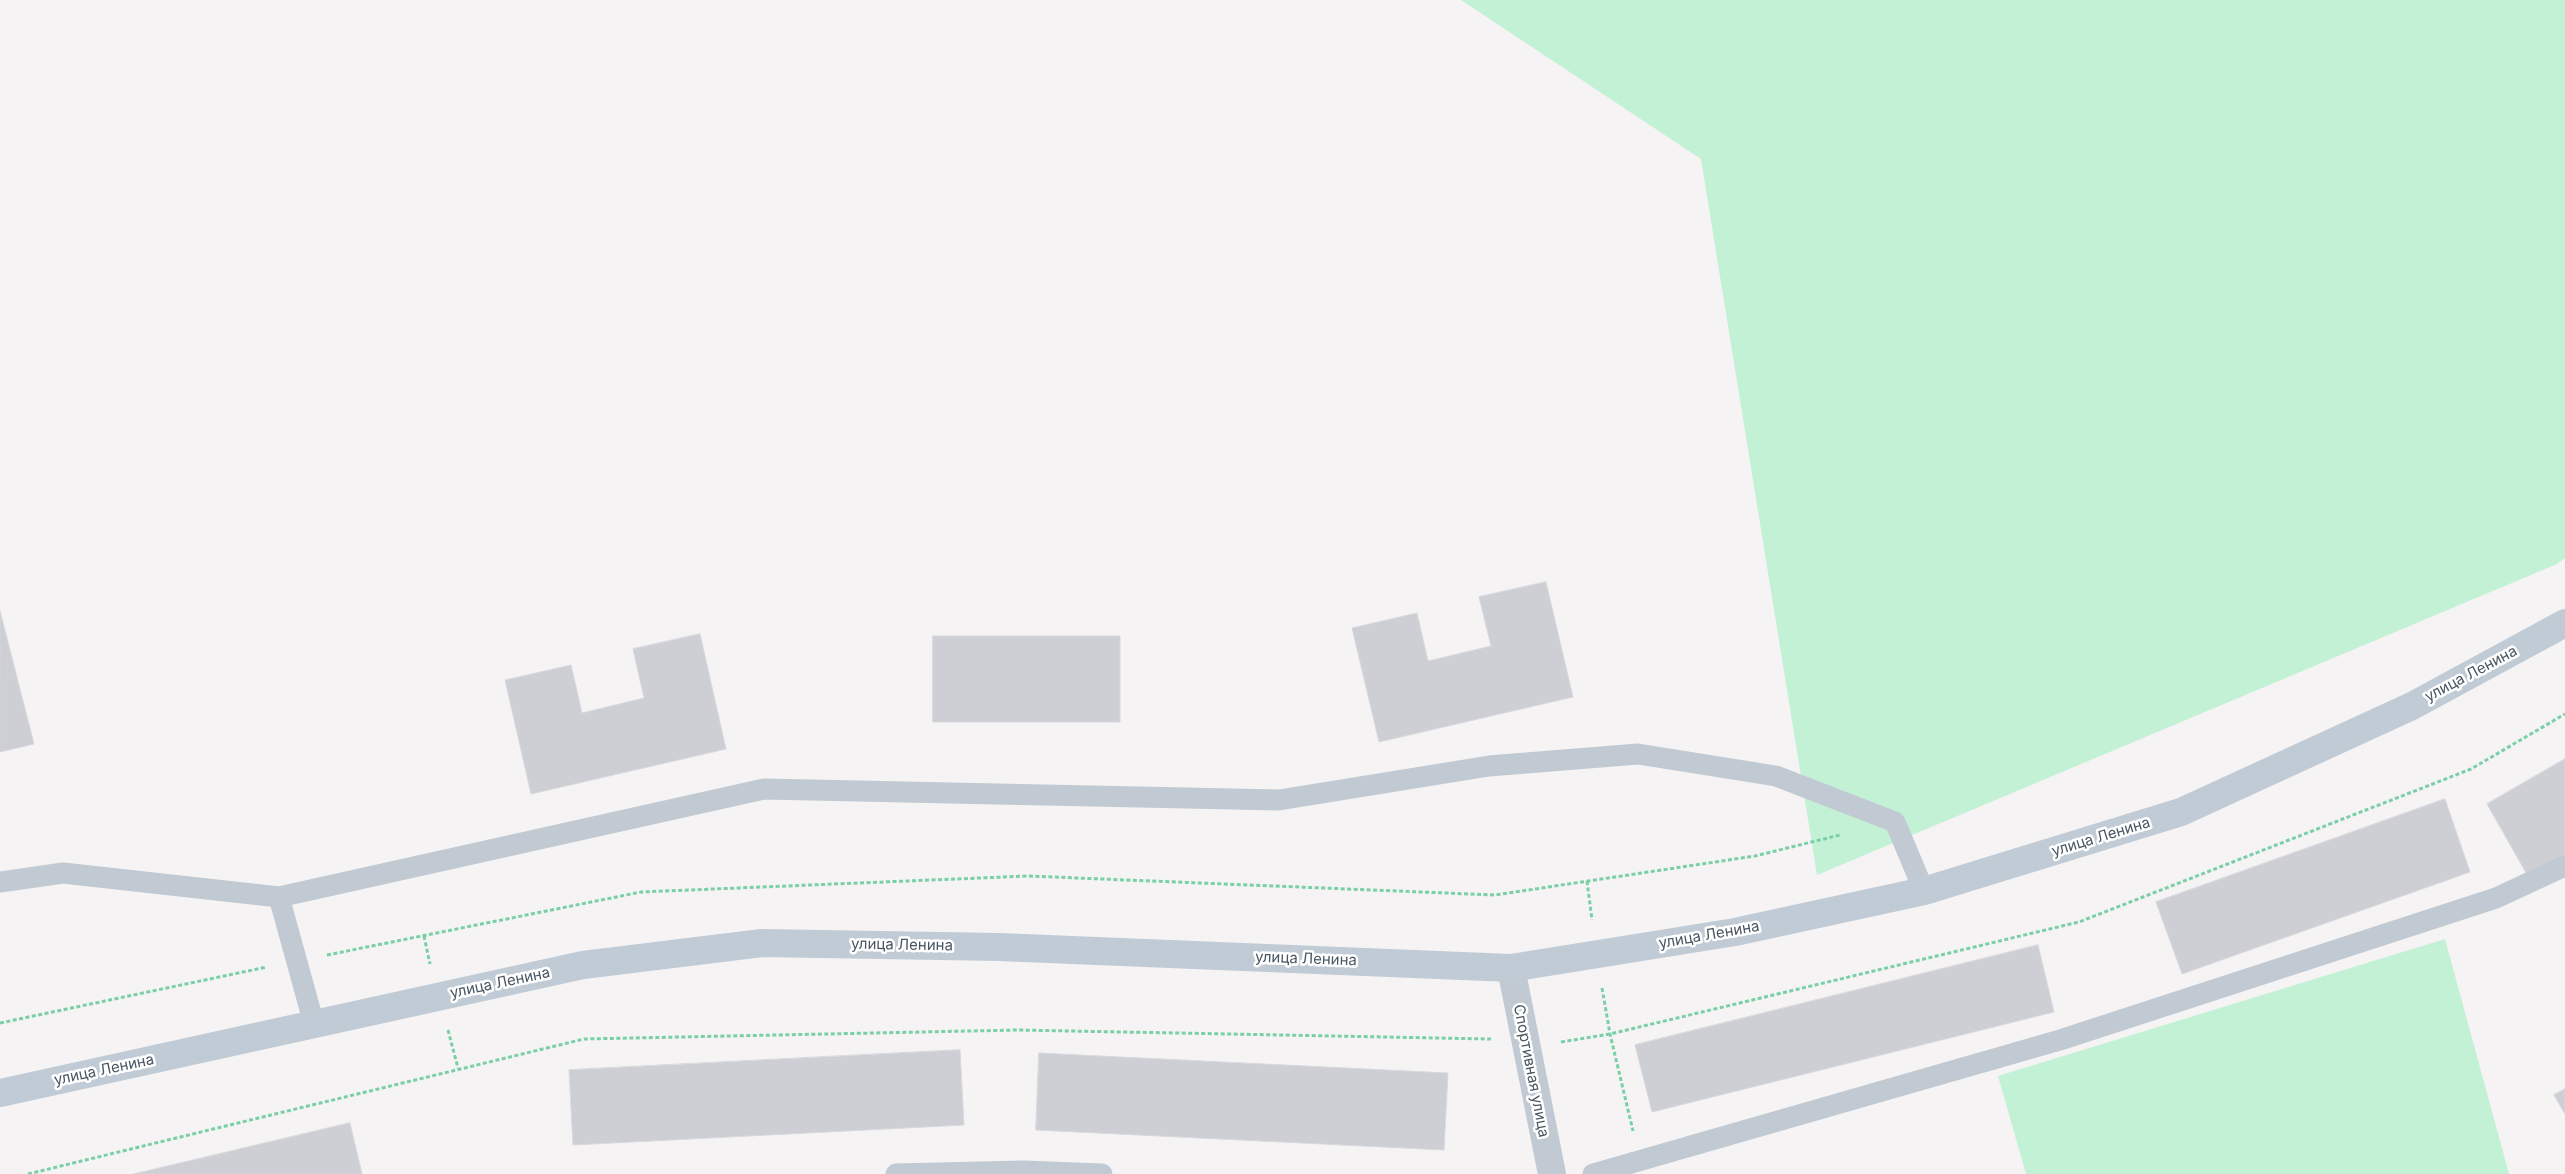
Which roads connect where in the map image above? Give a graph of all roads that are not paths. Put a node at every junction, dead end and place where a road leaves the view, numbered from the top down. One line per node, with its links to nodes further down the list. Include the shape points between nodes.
1 (2565, 623): 4 (main road, улица Ленина, via 2412,706 2181,812)
2 (2565, 866): 12 (lane, via 2496,898 2060,1040)
3 (0, 882): 5 (lane, via 63,873)
4 (1924, 891): 5 (lane, via 1894,822 1776,776 1638,754 1489,766 1279,800 764,789); 6 (main road, улица Ленина, via 1735,932)
5 (279, 897): 7 (lane)
6 (1511, 968): 7 (main road, улица Ленина, via 999,947 762,943 583,965); 11 (street, Спортивная улица)
7 (314, 1024): 8 (main road, улица Ленина)
8 (0, 1093)
9 (896, 1174): 10 (lane, via 1023,1171)
10 (1102, 1174)
11 (1552, 1174)
12 (1593, 1174)

